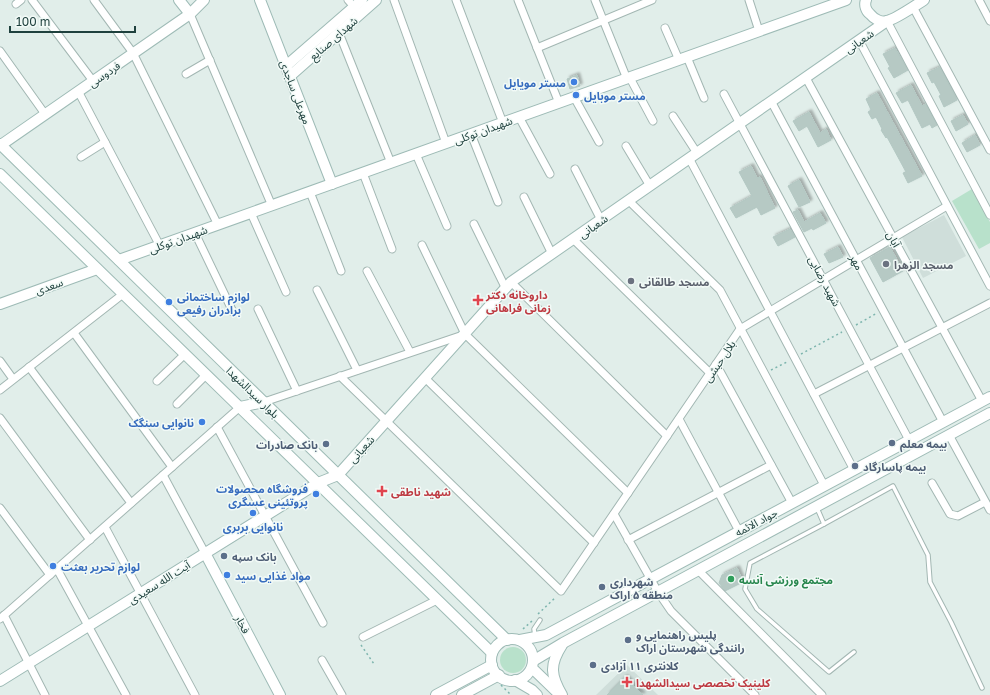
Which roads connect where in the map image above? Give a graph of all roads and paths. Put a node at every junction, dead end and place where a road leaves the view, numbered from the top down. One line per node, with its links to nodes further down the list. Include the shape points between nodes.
1 (32, 0): 37 (street)
2 (94, 0): 29 (street)
3 (180, 0): 19 (main road)
4 (204, 0): 19 (main road, فردوسی)
5 (260, 0): 33 (main road, مهرعلی ساجدی)
6 (376, 0): 17 (main road, شهدای صنایع)
7 (394, 0): 53 (street)
8 (456, 0): 48 (street)
9 (518, 0): 27 (street)
10 (595, 0): 20 (street)
11 (652, 0): 20 (street)
12 (749, 0): 24 (street)
13 (846, 0): 24 (main road, شهیدان توکلی)
14 (866, 0): 21 (main road, via 867,11 873,17)
15 (924, 0): 18 (main road, شعبانی)
16 (979, 0): 22 (street)
17 (356, 5): 25 (main road, شهدای صنایع); 30 (main road, شهدای صنایع)
18 (913, 7): 21 (main road, شعبانی); 56 (street)
19 (190, 14): 29 (main road, فردوسی); 32 (street)
20 (603, 20): 27 (street); 35 (street)
21 (887, 21): 26 (main road, شعبانی); 74 (street)
22 (990, 21)
23 (665, 28): 31 (street)
24 (759, 31): 31 (main road, شهیدان توکلی)
25 (339, 33): 30 (main road, شهدای صنایع); 60 (street)
26 (859, 40): 36 (main road, شعبانی); 72 (street)
27 (537, 48): 43 (street)
28 (0, 51): 44 (street)
29 (133, 53): 37 (main road, فردوسی); 77 (street)
30 (306, 56): 33 (main road, شهدای صنایع)
31 (683, 58): 35 (main road, شهیدان توکلی); 41 (street)
32 (210, 60): 34 (street); 71 (street)
33 (288, 71): 65 (main road, مهرعلی ساجدی)
34 (186, 74)
35 (628, 78): 40 (main road, شهیدان توکلی); 47 (street)
36 (806, 78): 42 (main road, شعبانی); 80 (street, آبان)
37 (93, 81): 38 (main road, فردوسی)
38 (78, 91): 44 (main road, فردوسی); 51 (street)
39 (724, 94): 49 (street, شهید رضایی)
40 (574, 97): 43 (main road, شهیدان توکلی); 52 (street)
41 (704, 98)
42 (772, 101): 49 (main road, شعبانی); 87 (street, مهر)
43 (559, 103): 46 (main road, شهیدان توکلی)
44 (45, 114): 54 (main road, فردوسی)
45 (673, 116): 58 (street)
46 (519, 117): 48 (main road, شهیدان توکلی); 63 (street)
47 (653, 121)
48 (503, 123): 50 (main road, شهیدان توکلی)
49 (740, 123): 58 (main road, شعبانی); 91 (street, شهید رضایی)
50 (471, 134): 53 (main road, شهیدان توکلی); 70 (street)
51 (105, 142): 59 (street); 83 (street)
52 (599, 142)
53 (446, 143): 57 (main road, شهیدان توکلی)
54 (1, 144): 86 (main road, بلوار سیدالشهدا)
55 (626, 146): 66 (street)
56 (990, 150)
57 (416, 154): 60 (main road, شهیدان توکلی); 78 (street)
58 (693, 156): 66 (main road, شعبانی); 101 (street)
59 (81, 157)
60 (391, 163): 62 (main road, شهیدان توکلی)
61 (575, 169): 75 (street)
62 (363, 173): 65 (main road, شهیدان توکلی); 84 (street)
63 (550, 174)
64 (0, 175): 88 (main road, بلوار سیدالشهدا)
65 (332, 184): 67 (main road, شهیدان توکلی)
66 (650, 186): 69 (main road, شعبانی)
67 (310, 192): 71 (main road, شهیدان توکلی); 89 (street)
68 (524, 197): 85 (street)
69 (629, 201): 75 (main road, شعبانی); 105 (street, via 720,290)
70 (498, 202)
71 (272, 206): 73 (main road, شهیدان توکلی)
72 (947, 206): 80 (street, بلال حبشی); 93 (street)
73 (251, 213): 77 (main road, شهیدان توکلی); 95 (street)
74 (990, 215)
75 (601, 220): 81 (main road, شعبانی)
76 (474, 224): 92 (street)
77 (218, 225): 79 (main road, شهیدان توکلی)
78 (447, 226)
79 (195, 233): 83 (main road, شهیدان توکلی); 102 (street)
80 (893, 238): 87 (street, بلال حبشی); 104 (street, آبان)
81 (573, 239): 85 (main road, شعبانی); 117 (street)
82 (422, 245): 107 (street)
83 (160, 246): 86 (main road, شهیدان توکلی)
84 (392, 249)
85 (552, 254): 92 (main road, شعبانی)
86 (119, 260): 128 (main road, بلوار سیدالشهدا)
87 (856, 260): 91 (street, بلال حبشی); 100 (street, مهر)
88 (98, 269): 96 (main road, بلوار سیدالشهدا); 98 (main road, سعدی)
89 (341, 271)
90 (367, 271): 109 (street)
91 (824, 279): 101 (street, بلال حبشی); 103 (street, شهید رضایی)
92 (508, 285): 107 (main road, شعبانی); 138 (street)
93 (990, 286)
94 (317, 290): 116 (street)
95 (286, 292)
96 (124, 294): 106 (street); 110 (main road, بلوار سیدالشهدا)
97 (990, 303): 104 (street)
98 (0, 304)
99 (258, 309): 125 (street)
100 (883, 310): 103 (path); 108 (street, مهر)
101 (770, 311): 105 (street, بلال حبشی); 111 (street)
102 (232, 312)
103 (850, 328): 111 (path); 114 (street, شهید رضایی)
104 (942, 328): 108 (street); 127 (street, آبان)
105 (740, 329): 113 (street, بلال حبشی); 118 (street)
106 (74, 332): 115 (street); 141 (street)
107 (465, 334): 109 (street); 121 (main road, شعبانی); 148 (street)
108 (903, 348): 114 (street); 135 (street, مهر)
109 (410, 352): 116 (street)
110 (185, 354): 119 (main road, بلوار سیدالشهدا); 123 (street)
111 (795, 358): 118 (path); 126 (street)
112 (0, 361): 122 (street)
113 (716, 364): 117 (street, بلال حبشی); 140 (street)
114 (870, 366): 126 (street); 139 (street, شهید رضایی)
115 (29, 367): 122 (street); 151 (street)
116 (356, 370): 120 (street)
117 (710, 373): 133 (street, بلال حبشی)
118 (764, 374): 147 (street)
119 (206, 375): 129 (street); 130 (main road, بلوار سیدالشهدا)
120 (340, 376): 125 (street); 134 (street)
121 (425, 378): 134 (main road, شعبانی); 163 (street)
122 (13, 379): 124 (street)
123 (157, 381)
124 (0, 390)
125 (297, 391): 128 (street)
126 (814, 394): 142 (street)
127 (986, 399): 135 (main road, جواد الائمه)
128 (264, 402): 130 (main road); 144 (main road, بلوار سیدالشهدا)
129 (177, 404)
130 (240, 407): 136 (street); 145 (main road, بلوار سیدالشهدا)
131 (990, 413): 137 (main road, جواد الائمه)
132 (0, 418): 161 (street)
133 (679, 419): 138 (street, بلال حبشی); 149 (street)
134 (386, 422): 144 (main road, شعبانی); 163 (street, بلال حبشی, via 561,591)
135 (943, 422): 137 (main road); 139 (main road, جواد الائمه)
136 (217, 427): 141 (street); 157 (street)
137 (949, 435): 150 (street); 153 (main road, جواد الائمه)
138 (667, 436): 148 (street, بلال حبشی)
139 (909, 440): 142 (main road, جواد الائمه)
140 (771, 465): 149 (street); 152 (street)
141 (172, 467): 143 (street)
142 (854, 470): 147 (main road, جواد الائمه)
143 (163, 475): 151 (street); 164 (street)
144 (338, 475): 145 (main road, آیت الله سعیدی); 178 (main road, بلوار سیدالشهدا)
145 (318, 483): 157 (main road, آیت الله سعیدی); 171 (main road, بلوار سیدالشهدا)
146 (932, 483): 150 (street, via 950,514 958,516)
147 (824, 485): 152 (main road, جواد الائمه)
148 (628, 493): 156 (street, بلال حبشی)
149 (718, 493): 160 (street); 162 (street)
150 (985, 502): 155 (street)
151 (131, 503): 159 (street)
152 (792, 503): 160 (main road, جواد الائمه)
153 (816, 507): 158 (lane); 166 (main road, جواد الائمه)
154 (0, 508): 167 (street)
155 (990, 510)
156 (614, 514): 162 (street); 163 (street, بلال حبشی)
157 (265, 516): 164 (main road, آیت الله سعیدی); 174 (street)
158 (824, 524): 181 (lane, via 750,563 745,589 757,609 829,672); 191 (lane, via 893,486 928,555 930,582)
159 (105, 527): 161 (street); 170 (street)
160 (739, 531): 168 (main road, جواد الائمه)
161 (90, 540): 165 (street)
162 (628, 540): 168 (street)
163 (594, 543)
164 (205, 553): 170 (main road, آیت الله سعیدی); 195 (main road, فخار)
165 (56, 569): 167 (street); 175 (street)
166 (698, 570): 169 (main road, جواد الائمه); 203 (street)
167 (50, 575): 172 (street)
168 (650, 578): 169 (street); 177 (main road, جواد الائمه)
169 (658, 592): 180 (main road, جواد الائمه); 202 (street, via 671,611)
170 (140, 594): 175 (main road, آیت الله سعیدی); 194 (street)
171 (437, 600): 176 (street); 182 (main road, بلوار سیدالشهدا)
172 (1, 617): 184 (street)
173 (540, 620): 177 (lane, via 534,629)
174 (323, 622)
175 (89, 626): 184 (main road, آیت الله سعیدی); 193 (street)
176 (363, 637): 185 (path, via 360,644)
177 (536, 637): 179 (main road, جواد الائمه)
178 (507, 640): 179 (main road); 182 (main road, via 501,642)
179 (520, 640): 186 (main road, via 533,655)
180 (563, 643): 186 (main road, جواد الائمه); 201 (main road, via 553,665 553,674)
181 (854, 652)
182 (492, 653): 187 (main road)
183 (322, 660): 196 (street)
184 (30, 663): 190 (main road, آیت الله سعیدی); 192 (street)
185 (374, 664)
186 (532, 664): 189 (main road, via 525,676); 201 (main road)
187 (492, 665): 188 (main road); 197 (main road)
188 (497, 676): 189 (main road); 198 (main road); 199 (path)
189 (515, 680): 200 (main road)
190 (0, 681)
191 (982, 688)
192 (45, 695)
193 (126, 695)
194 (196, 695)
195 (280, 695)
196 (342, 695)
197 (436, 695)
198 (462, 695)
199 (511, 695)
200 (537, 695)
201 (561, 695)
202 (755, 695)
203 (822, 695)

